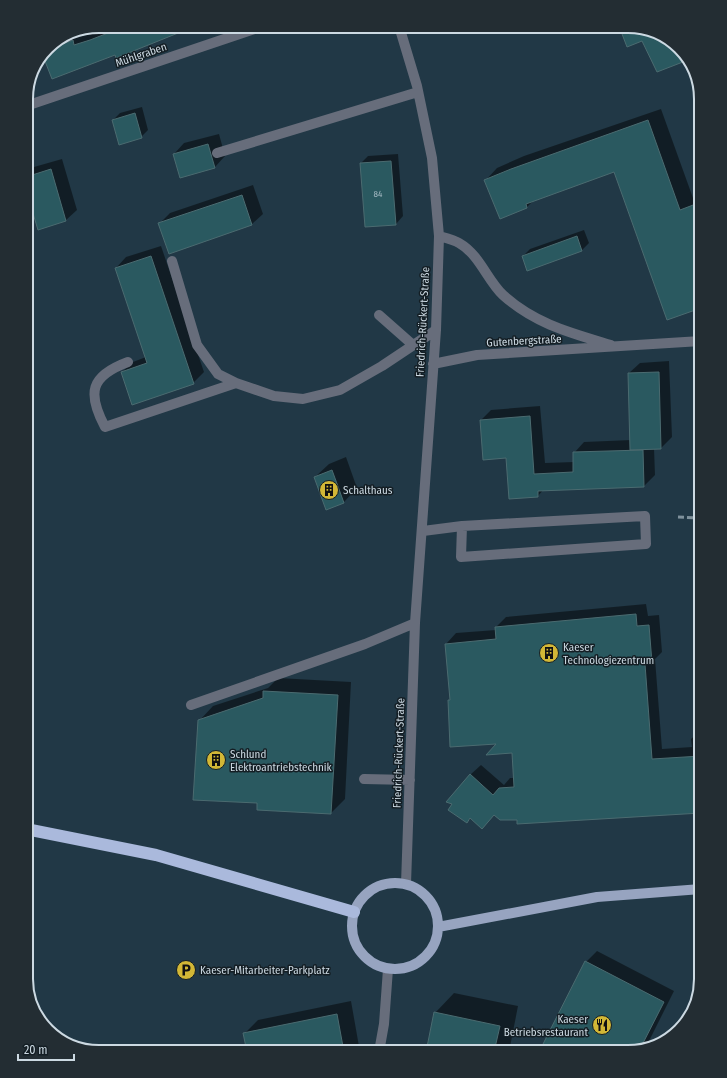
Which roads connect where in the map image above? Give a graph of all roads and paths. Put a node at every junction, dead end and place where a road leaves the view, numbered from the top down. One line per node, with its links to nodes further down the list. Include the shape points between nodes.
1 (242, 33): 4 (street, Mühlgraben)
2 (401, 33): 3 (street, Friedrich-Rückert-Straße)
3 (418, 92): 5 (street); 6 (street, Friedrich-Rückert-Straße, via 432,158)
4 (33, 104)
5 (218, 153)
6 (439, 236): 9 (street, Friedrich-Rückert-Straße); 12 (street, Gutenbergstraße, via 459,243 473,255 502,294 532,318)
7 (172, 261): 15 (street, via 197,345 218,374)
8 (379, 315): 11 (street)
9 (436, 330): 11 (street); 14 (street, Friedrich-Rückert-Straße)
10 (694, 341): 12 (street, Gutenbergstraße)
11 (413, 345): 15 (street, via 340,390 303,399 274,396)
12 (616, 347): 14 (street, Gutenbergstraße, via 477,356)
13 (128, 362): 15 (street, via 104,374 94,393 95,408 105,427)
14 (433, 364): 17 (street, Friedrich-Rückert-Straße)
15 (236, 383)
16 (462, 526): 16 (street, via 461,557 646,544 645,516); 17 (street)
17 (423, 531): 18 (street, Friedrich-Rückert-Straße)
18 (415, 623): 19 (street, via 365,644); 21 (street, Friedrich-Rückert-Straße)
19 (191, 705)
20 (364, 780): 21 (street)
21 (410, 780): 23 (street, Friedrich-Rückert-Straße)
22 (33, 830): 25 (highway, via 156,855)
23 (406, 884): 25 (main road, via 393,883 372,889 359,901); 26 (main road, via 418,889 432,903)
24 (694, 890): 26 (main road, via 597,897)
25 (354, 912): 27 (main road, via 352,933 359,950 377,966)
26 (438, 927): 27 (main road, via 431,950 423,959 403,969)
27 (388, 969): 28 (street)
28 (380, 1045)

